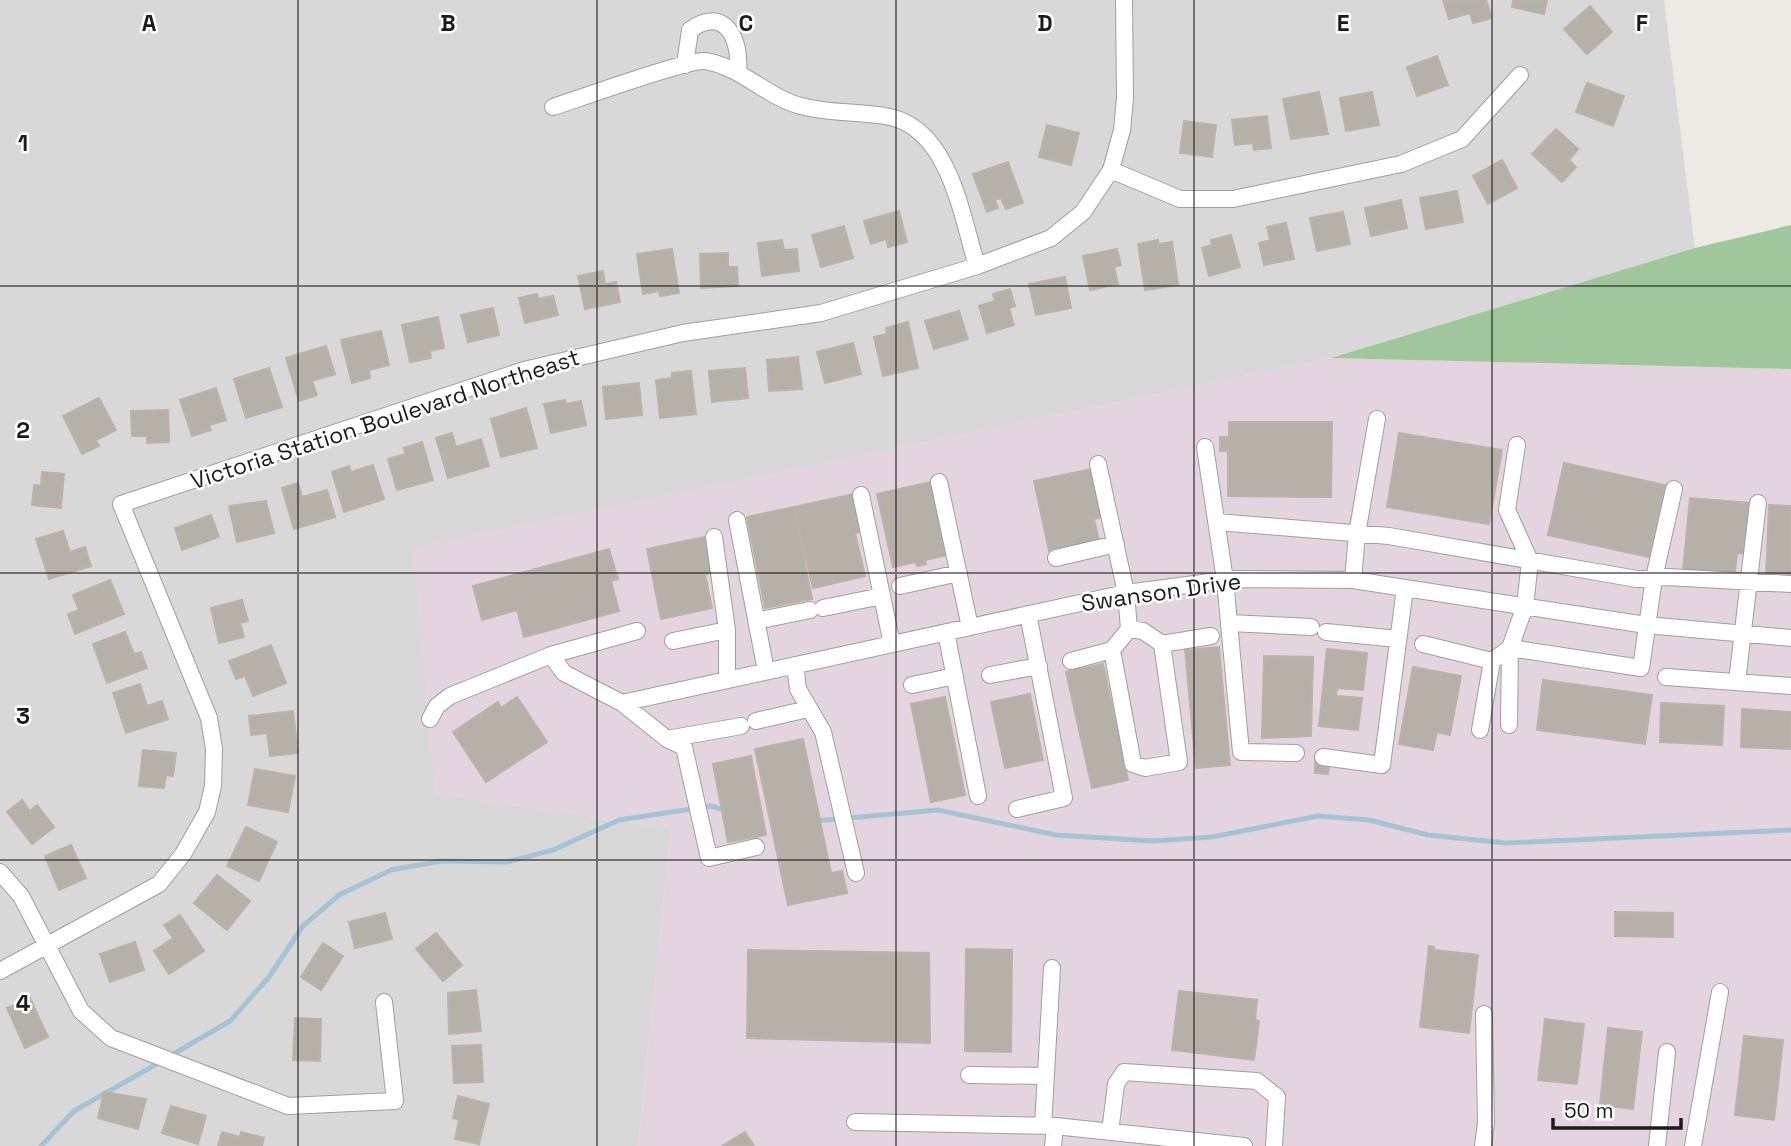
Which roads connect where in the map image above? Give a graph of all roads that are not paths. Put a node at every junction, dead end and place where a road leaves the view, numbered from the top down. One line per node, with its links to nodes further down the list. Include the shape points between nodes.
1 (1124, 0): 6 (street, Victoria Station Boulevard Northeast, via 1125,97)
2 (685, 65): 3 (street, via 704,61); 3 (street, via 690,30 710,22 721,24 737,38); 5 (street)
3 (738, 72): 7 (street, via 783,102 820,111 893,117 914,129 933,146 947,168)
4 (1520, 75): 6 (street, via 1462,139 1401,164 1233,198 1180,199)
5 (553, 107)
6 (1111, 170): 7 (street, Victoria Station Boulevard Northeast, via 1083,212 1051,238)
7 (977, 266): 79 (street, Victoria Station Boulevard Northeast, via 821,313 683,333 524,370 121,504 209,718 213,786 207,811 183,854 159,884)
8 (1377, 419): 18 (street)
9 (1517, 445): 22 (street, via 1507,510)
10 (1205, 447): 17 (street)
11 (1098, 464): 20 (street)
12 (939, 482): 23 (street)
13 (1674, 489): 24 (street)
14 (861, 495): 32 (street)
15 (1758, 503): 27 (street)
16 (737, 520): 35 (street)
17 (1217, 522): 18 (street); 25 (street)
18 (1357, 534): 22 (street); 26 (street)
19 (714, 537): 40 (street)
20 (1116, 544): 21 (street); 31 (street)
21 (1056, 558)
22 (1530, 561): 24 (street); 33 (street)
23 (959, 573): 29 (street); 38 (street)
24 (1654, 578): 27 (street); 37 (street)
25 (1225, 580): 26 (street, Swanson Drive); 31 (street, Swanson Drive); 36 (street)
26 (1353, 580): 30 (street, Swanson Drive)
27 (1747, 582): 28 (street); 43 (street)
28 (1791, 584)
29 (900, 586)
30 (1405, 588): 33 (street, Swanson Drive); 46 (street)
31 (1126, 593): 34 (street, Swanson Drive); 39 (street)
32 (882, 596): 35 (street); 48 (street)
33 (1525, 606): 37 (street, Swanson Drive); 51 (street)
34 (1028, 614): 38 (street, Swanson Drive); 57 (street)
35 (756, 621): 58 (street)
36 (1229, 623): 46 (street); 72 (street, via 1241,752)
37 (1646, 625): 43 (street, Swanson Drive); 51 (street, via 1641,668)
38 (970, 626): 42 (street, Swanson Drive)
39 (1129, 629): 49 (street, via 1143,631); 52 (street)
40 (727, 630): 47 (street); 62 (street)
41 (637, 631): 53 (street)
42 (946, 632): 48 (street, Swanson Drive); 60 (street)
43 (1742, 635): 45 (street, Swanson Drive); 63 (street)
44 (1211, 636): 49 (street)
45 (1791, 638)
46 (1398, 639): 73 (street, via 1382,765)
47 (673, 641)
48 (892, 644): 56 (street, Swanson Drive)
49 (1162, 644): 52 (street, via 1179,762 1145,768 1133,764)
50 (1423, 644): 55 (street)
51 (1510, 648): 55 (street); 69 (street)
52 (1112, 650): 54 (street)
53 (551, 655): 66 (street, via 564,673); 68 (street, via 450,696)
54 (1071, 661)
55 (1492, 662): 70 (street)
56 (795, 665): 58 (street, Swanson Drive); 67 (street, via 798,689)
57 (1038, 666): 59 (street); 75 (street, via 1064,798)
58 (766, 671): 62 (street, Swanson Drive)
59 (990, 675)
60 (955, 676): 64 (street); 74 (street)
61 (1666, 677): 63 (street)
62 (727, 680): 66 (street, Swanson Drive)
63 (1737, 682): 65 (street)
64 (912, 685)
65 (1791, 686)
66 (622, 703): 71 (street)
67 (808, 709): 71 (street); 78 (street, via 822,732)
68 (430, 719)
69 (1510, 725)
70 (1480, 730)
71 (667, 739): 76 (street, via 684,747 709,858)
72 (1296, 752)
73 (1323, 757)
74 (978, 796)
75 (1017, 809)
76 (756, 847)
77 (0, 872): 79 (street, via 20,896)
78 (856, 873)
79 (45, 947): 81 (street, Victoria Station Boulevard Northeast); 83 (street, via 81,1011 111,1038 289,1106 395,1101)
80 (1052, 968): 87 (street)
81 (0, 971)
82 (1720, 992): 96 (street)
83 (384, 1002)
84 (1484, 1014): 94 (street)
85 (1667, 1052): 95 (street)
86 (969, 1075): 87 (street)
87 (1046, 1076): 89 (street)
88 (855, 1122): 89 (street)
89 (1049, 1126): 90 (street); 91 (street)
90 (1110, 1132): 92 (street); 93 (street, via 1116,1084 1124,1072 1257,1081 1278,1097)
91 (1053, 1146)
92 (1244, 1146)
93 (1274, 1146)
94 (1483, 1146)
95 (1657, 1146)
96 (1693, 1146)

